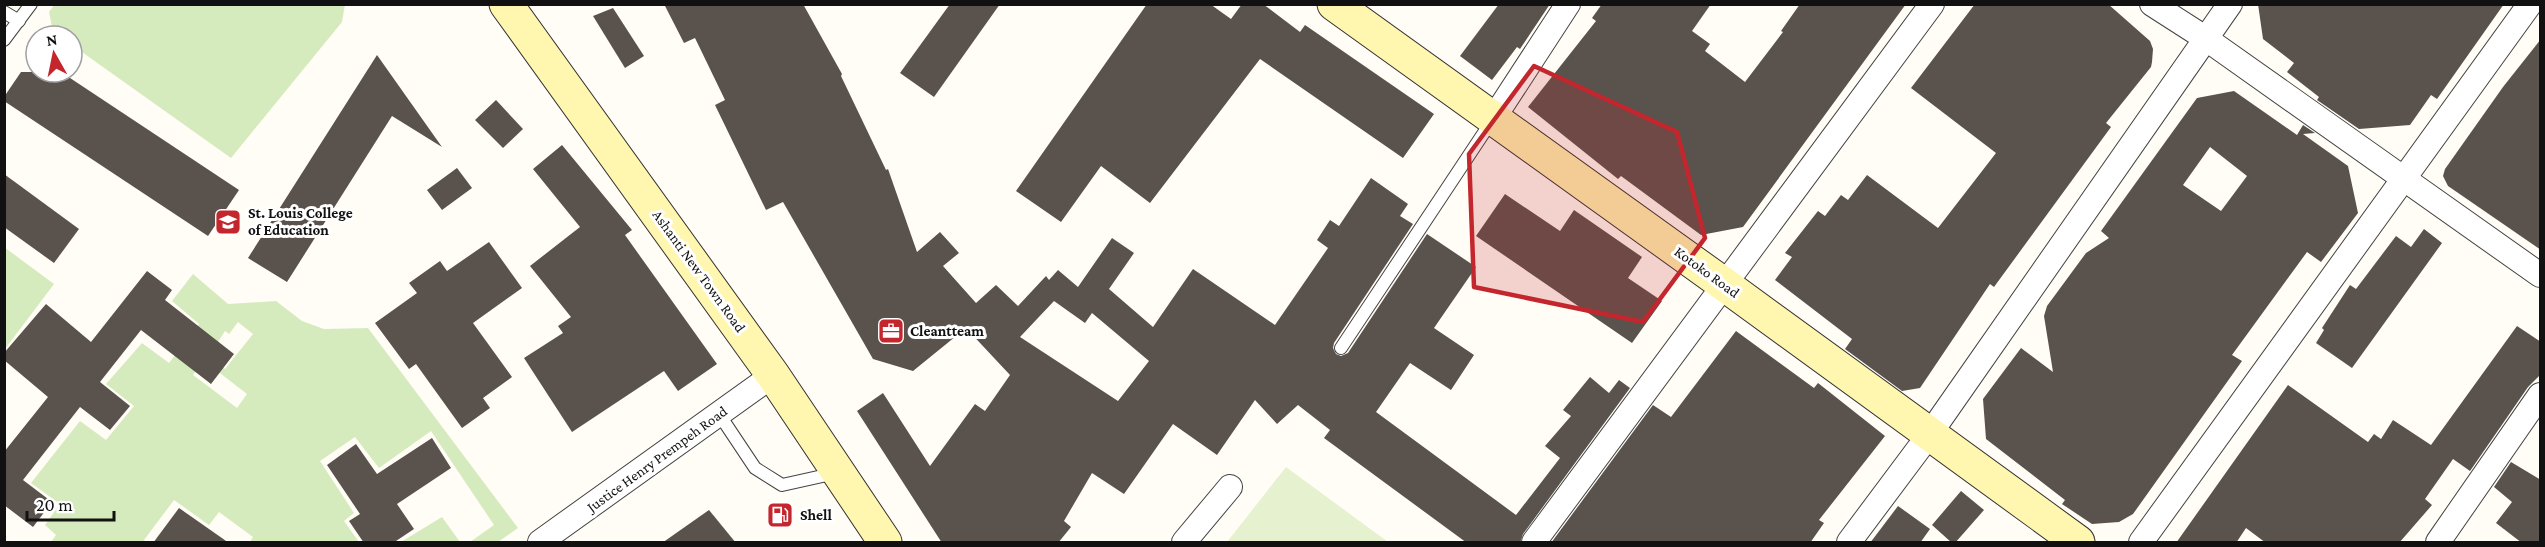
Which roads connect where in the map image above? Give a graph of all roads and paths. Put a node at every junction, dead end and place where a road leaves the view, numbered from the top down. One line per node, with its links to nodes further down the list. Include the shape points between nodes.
1 (31, 4): 10 (lane)
2 (506, 4): 18 (street, Ashanti New Town Road)
3 (1334, 4): 13 (street, Kotoko Road)
4 (1568, 4): 13 (street)
5 (1932, 4): 16 (street)
6 (2152, 4): 11 (street)
7 (2230, 4): 11 (street)
8 (2530, 4): 14 (street)
9 (4, 12): 10 (lane)
10 (19, 21): 12 (lane)
11 (2205, 38): 14 (street); 21 (street)
12 (4, 40)
13 (1493, 119): 16 (street, Kotoko Road); 17 (lane)
14 (2404, 178): 15 (street); 30 (street)
15 (2541, 275)
16 (1725, 285): 21 (street, Kotoko Road); 27 (street)
17 (1341, 348)
18 (773, 375): 20 (street, Justice Henry Prempeh Road); 22 (street, Ashanti New Town Road)
19 (2541, 395): 31 (street)
20 (719, 414): 22 (lane, via 755,468 782,485); 25 (street, Justice Henry Prempeh Road)
21 (1929, 435): 28 (street); 29 (street, Kotoko Road)
22 (838, 472): 24 (street, Ashanti New Town Road)
23 (1230, 487): 26 (street)
24 (880, 541)
25 (540, 543)
26 (1184, 543)
27 (1534, 543)
28 (1849, 543)
29 (2078, 543)
30 (2141, 543)
31 (2438, 543)

